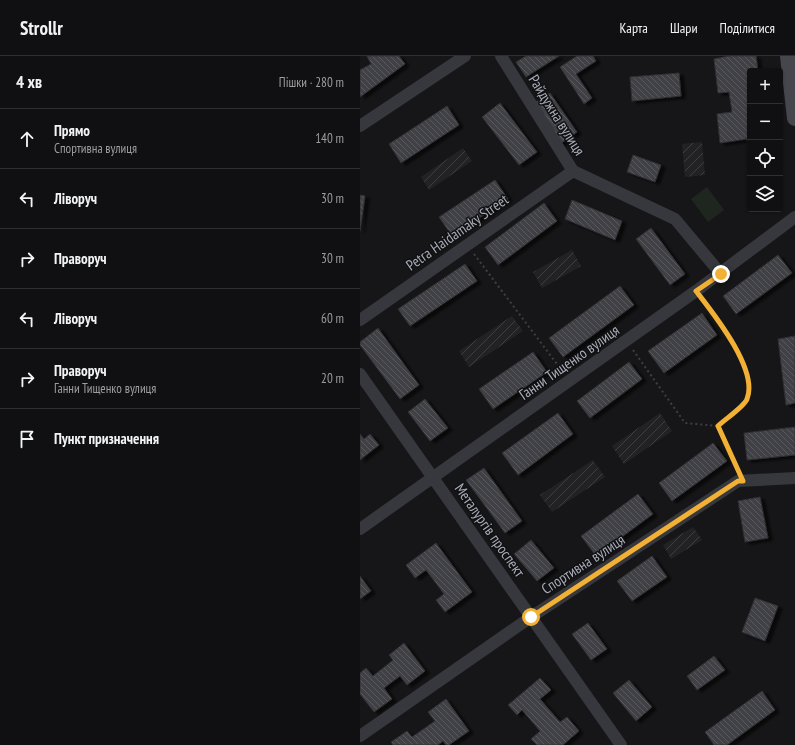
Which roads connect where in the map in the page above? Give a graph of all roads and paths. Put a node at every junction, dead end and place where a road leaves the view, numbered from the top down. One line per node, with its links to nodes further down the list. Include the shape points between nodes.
1 (465, 56): 5 (street)
2 (501, 56): 6 (street, Райдужна вулиця)
3 (788, 56): 4 (street)
4 (795, 118)
5 (360, 126)
6 (573, 171): 8 (street, Petra Haidamaky Street); 9 (street, via 675,219)
7 (795, 217): 9 (street, Ганни Тищенко вулиця)
8 (467, 245): 11 (street, Petra Haidamaky Street); 14 (path)
9 (721, 274): 10 (street, Ганни Тищенко вулиця)
10 (696, 291): 12 (street, Ганни Тищенко вулиця); 15 (path, via 726,328 742,362 749,387 747,400)
11 (360, 320)
12 (626, 341): 14 (street, Ганни Тищенко вулиця); 15 (path, via 685,423)
13 (360, 374): 16 (street, Металургів проспект)
14 (570, 381): 16 (street, Ганни Тищенко вулиця)
15 (718, 426): 18 (path)
16 (433, 478): 19 (street, Ганни Тищенко вулиця); 20 (street, Металургів проспект)
17 (795, 478): 18 (street, Спортивна вулиця)
18 (743, 481): 20 (street, Спортивна вулиця, via 738,481)
19 (360, 529)
20 (531, 617): 21 (street, Спортивна вулиця); 22 (street, Металургів проспект)
21 (360, 736)
22 (621, 745)

